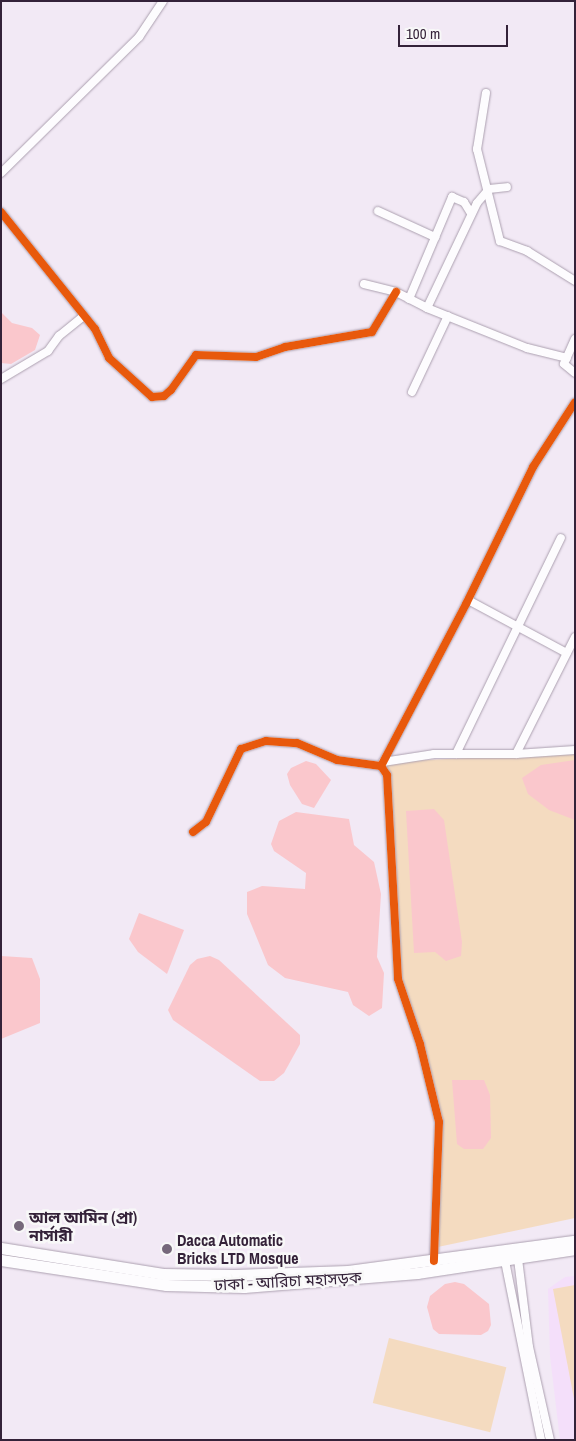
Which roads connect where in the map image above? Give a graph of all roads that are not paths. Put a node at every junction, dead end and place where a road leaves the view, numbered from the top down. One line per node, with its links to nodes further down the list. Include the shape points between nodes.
1 (163, 1): 3 (street, via 139,37)
2 (486, 94): 5 (street, via 477,149)
3 (1, 173)
4 (507, 187): 5 (street)
5 (489, 189): 8 (street); 10 (street, via 500,241 527,251)
6 (378, 211): 9 (street)
7 (1, 212): 15 (street)
8 (471, 213): 9 (street, via 464,202 452,197); 14 (street)
9 (435, 237): 13 (street)
10 (575, 281)
11 (364, 284): 12 (street)
12 (396, 292): 13 (street); 15 (street, via 372,332 285,346 256,357 196,355 164,396 152,397 108,358)
13 (409, 299): 14 (street)
14 (428, 308): 16 (street)
15 (84, 316): 20 (street, via 58,336 48,351)
16 (448, 316): 18 (street, via 527,348); 21 (street)
17 (575, 339): 18 (street)
18 (567, 358): 19 (street, via 564,364)
19 (575, 373)
20 (1, 379)
21 (412, 392)
22 (575, 402): 24 (street, via 533,466)
23 (561, 538): 25 (street)
24 (468, 600): 25 (street); 31 (street)
25 (518, 626): 27 (street); 29 (street)
26 (575, 637): 27 (street)
27 (567, 653): 30 (street)
28 (575, 750): 30 (street)
29 (456, 754): 30 (street); 31 (street, via 434,754)
30 (516, 754)
31 (382, 764): 32 (street, via 337,760 297,744 266,741 241,749 206,822); 38 (street, via 388,775 398,980 420,1044 439,1122)
32 (193, 832)
33 (575, 1241): 38 (highway, ঢাকা - আরিচা মহাসড়ক)
34 (1, 1248): 38 (highway, ঢাকা - আরিচা মহাসড়ক, via 163,1274 234,1276 348,1271)
35 (575, 1248): 36 (highway, ঢাকা - আরিচা মহাসড়ক)
36 (518, 1259): 39 (highway, ঢাকা - আরিচা মহাসড়ক); 41 (street, via 528,1347)
37 (1, 1260): 39 (highway, ঢাকা - আরিচা মহাসড়ক, via 166,1285 244,1287 417,1273)
38 (434, 1261)
39 (504, 1261): 40 (street)
40 (541, 1440)
41 (550, 1440)

